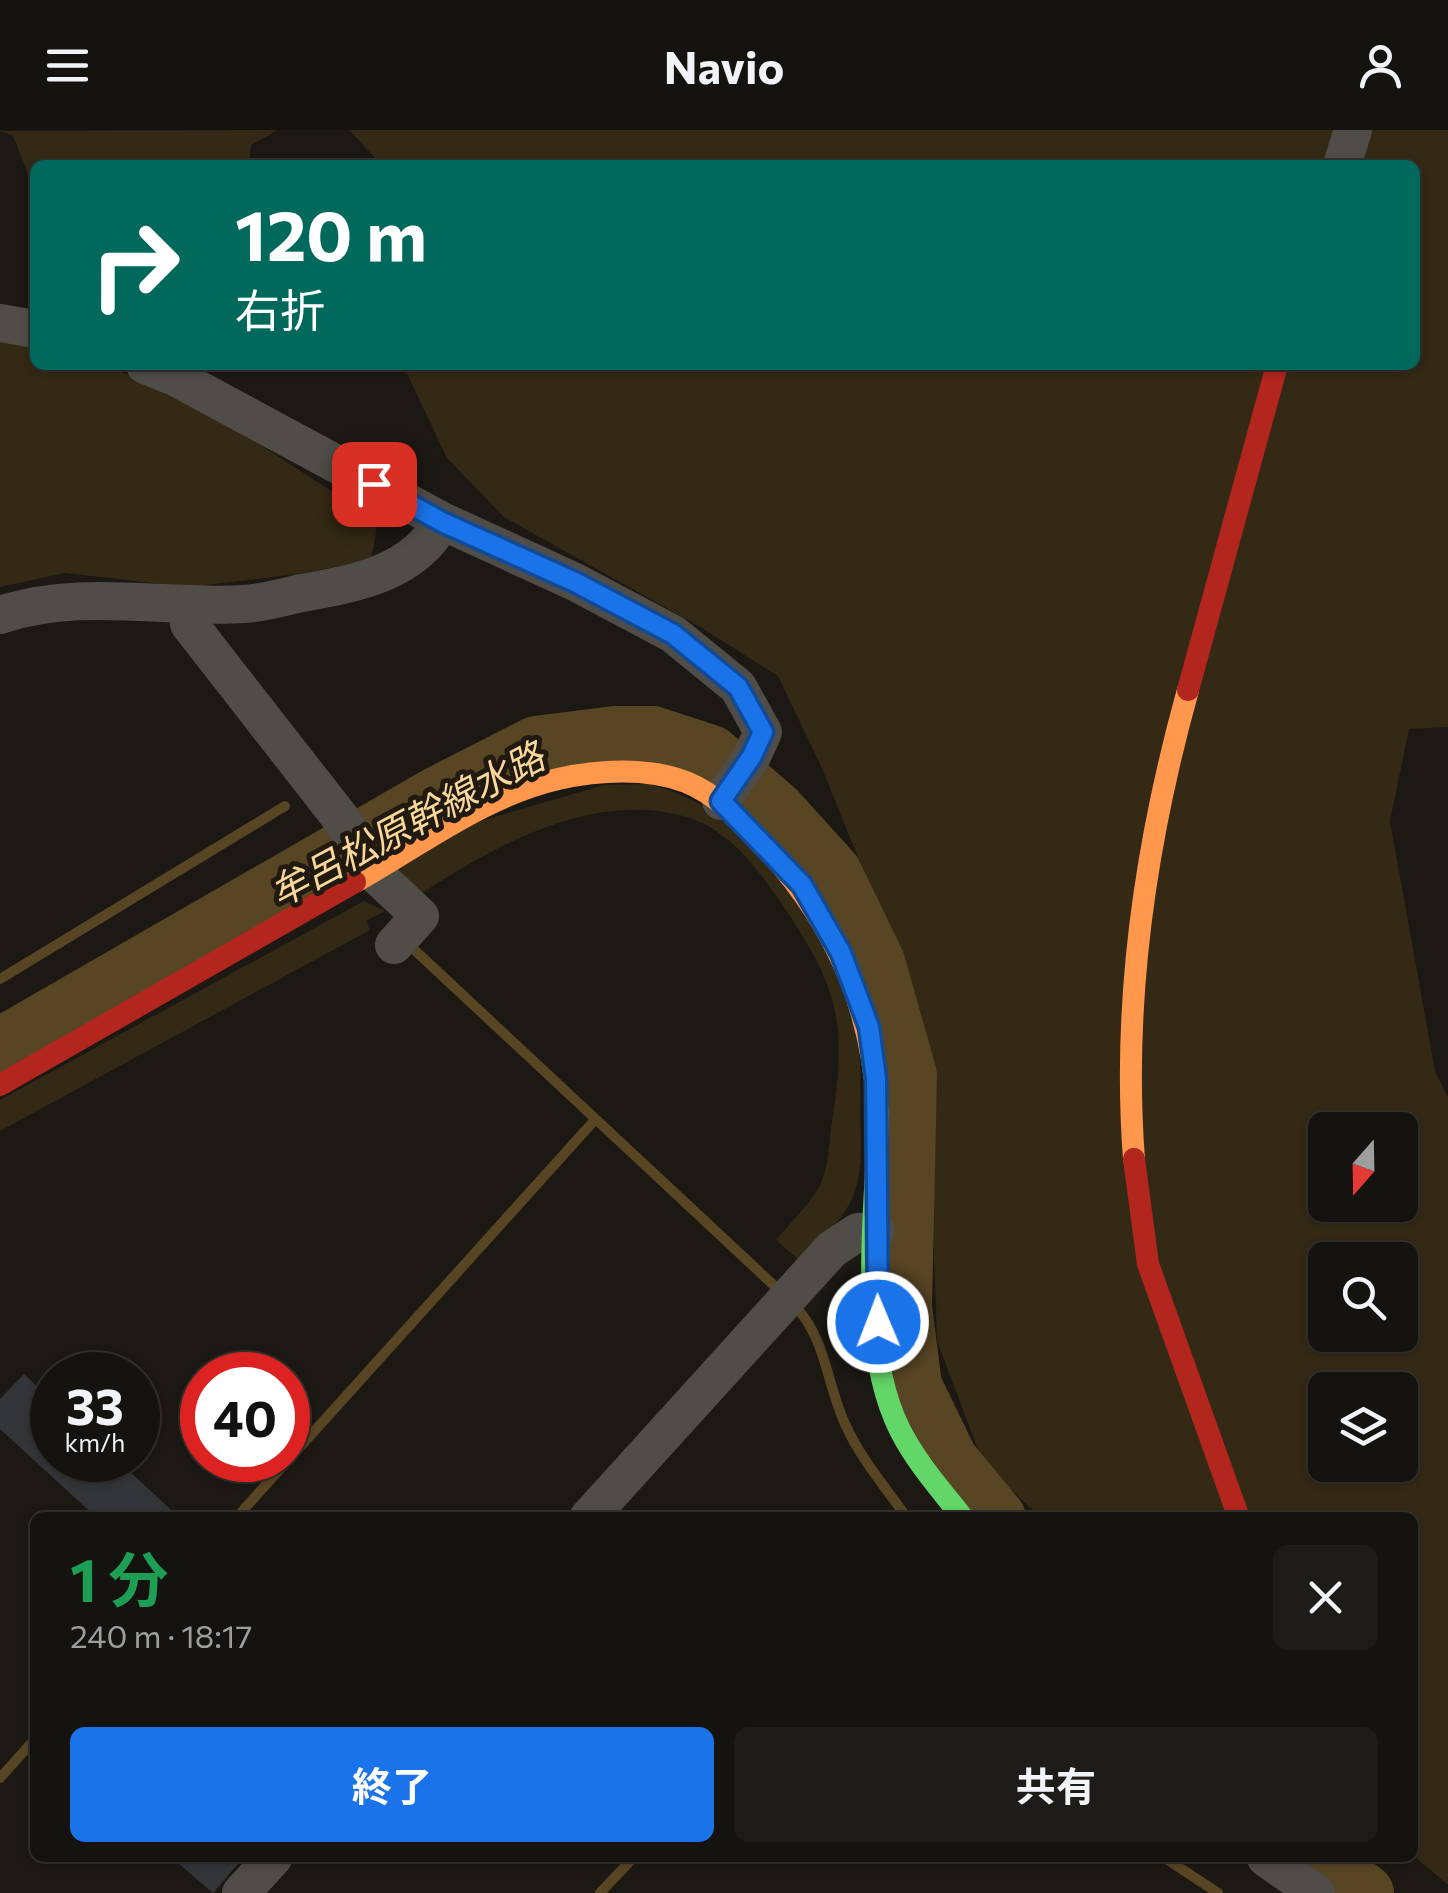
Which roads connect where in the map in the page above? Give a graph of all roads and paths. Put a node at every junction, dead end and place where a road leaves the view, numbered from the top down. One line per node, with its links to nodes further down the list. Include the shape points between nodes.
1 (1353, 130): 2 (street)
2 (1344, 160)
3 (0, 322): 4 (street)
4 (30, 328)
5 (157, 370): 7 (street)
6 (1276, 370): 17 (street, via 1165,773 1132,996 1128,1079 1148,1264)
7 (442, 522): 8 (street, via 414,556 365,582 247,604); 10 (street, via 673,634 738,687 763,732)
8 (187, 604): 9 (street, via 86,598); 11 (street, via 188,624 342,820)
9 (0, 615)
10 (724, 795): 11 (street, via 668,776 620,772 549,781 474,808); 14 (street, via 802,885 841,953 869,1027 876,1078)
11 (368, 866): 12 (street, via 420,916); 13 (street)
12 (403, 936)
13 (0, 1085)
14 (876, 1232): 15 (street, via 858,1232 832,1249); 16 (street, via 878,1352 895,1420)
15 (594, 1512)
16 (959, 1512)
17 (1237, 1512)
18 (270, 1862): 20 (street)
19 (1272, 1862): 21 (street)
20 (240, 1893)
21 (1316, 1893)

